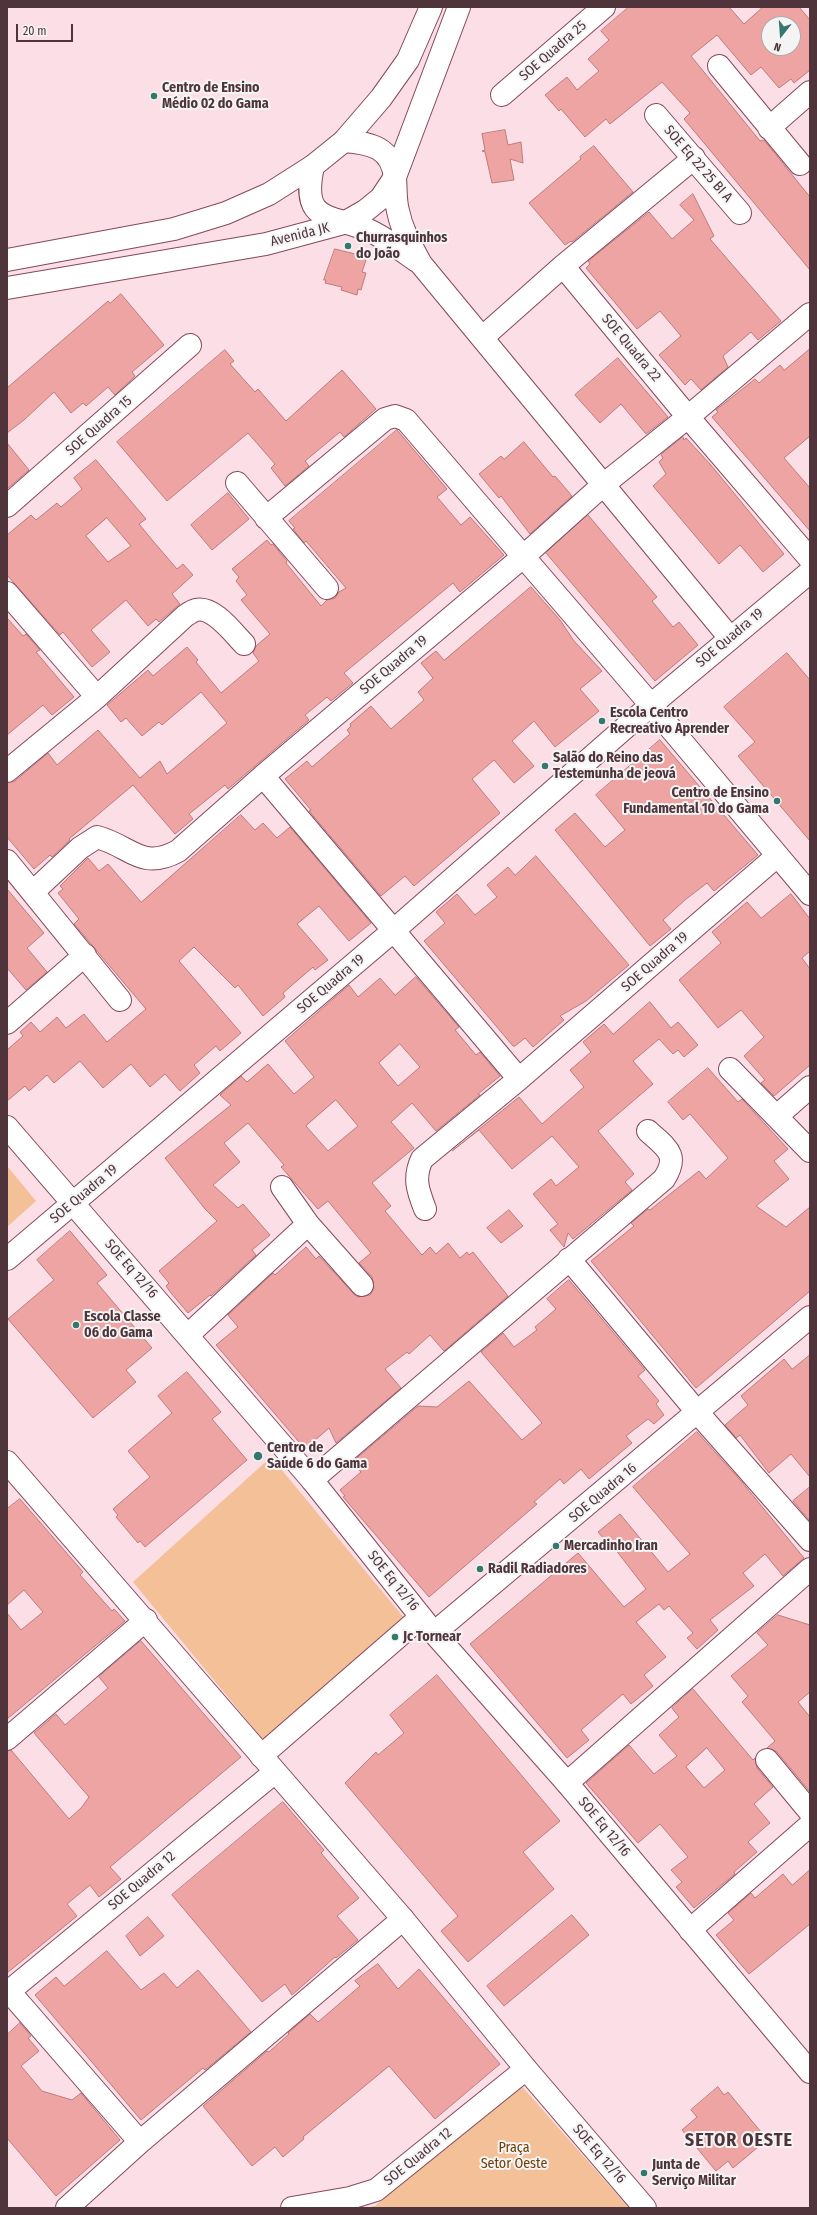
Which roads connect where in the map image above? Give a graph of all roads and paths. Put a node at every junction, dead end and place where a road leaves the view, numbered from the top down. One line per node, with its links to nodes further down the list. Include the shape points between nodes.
1 (431, 7): 9 (street, via 408,60 381,98)
2 (459, 7): 13 (street, Avenida JK)
3 (604, 7): 6 (street, SOE Quadra 25)
4 (718, 66): 8 (street)
5 (810, 92): 8 (street)
6 (502, 96)
7 (656, 115): 10 (street, SOE Eq 22 25 BI A)
8 (769, 128): 11 (street)
9 (344, 141): 12 (street); 13 (street, via 366,143 386,153)
10 (694, 158): 14 (street, SOE Eq 22 25 BI A); 18 (street)
11 (800, 164)
12 (313, 166): 15 (street, via 310,183 313,205 328,218); 16 (street, via 269,194 226,213 174,229)
13 (395, 177): 15 (street, Avenida JK, via 380,198 365,211); 17 (street, via 395,199 403,231)
14 (740, 213)
15 (344, 223): 17 (street, via 384,238); 19 (street, Avenida JK, via 266,244)
16 (7, 260)
17 (422, 264): 21 (street)
18 (563, 266): 21 (street); 23 (street, SOE Quadra 22)
19 (7, 288)
20 (810, 314): 23 (street, SOE Quadra 19)
21 (483, 337): 25 (street)
22 (190, 346): 26 (street, SOE Quadra 15)
23 (688, 417): 25 (street, SOE Quadra 19); 29 (street, SOE Quadra 22)
24 (237, 483): 27 (street)
25 (603, 485): 28 (street, SOE Quadra 19); 33 (street)
26 (7, 506)
27 (266, 518): 28 (street, via 379,423 395,416 406,420); 31 (street)
28 (524, 556): 36 (street); 38 (street, SOE Quadra 19)
29 (810, 559)
30 (810, 572): 33 (street, SOE Quadra 19)
31 (327, 588)
32 (7, 593): 35 (street)
33 (730, 638): 36 (street, SOE Quadra 19)
34 (244, 644): 35 (street, via 215,616 207,611 197,610 185,616)
35 (97, 696): 37 (street)
36 (651, 705): 39 (street); 43 (street, SOE Quadra 19)
37 (7, 771)
38 (263, 776): 41 (street, SOE Quadra 19, via 178,852 165,859 145,859 109,840 97,838 80,848); 43 (street)
39 (777, 856): 42 (street); 48 (street, SOE Quadra 19)
40 (7, 861): 41 (street)
41 (33, 892): 44 (street)
42 (810, 894)
43 (393, 931): 48 (street); 55 (street, SOE Quadra 19)
44 (85, 955): 45 (street); 46 (street)
45 (120, 1000)
46 (7, 1023)
47 (730, 1069): 50 (street)
48 (519, 1079): 56 (street, SOE Quadra 19, via 422,1160 416,1177 416,1188)
49 (810, 1087): 50 (street)
50 (777, 1116): 53 (street)
51 (7, 1126): 55 (street, SOE Eq 12/16)
52 (648, 1131): 59 (street, via 670,1151 672,1162 667,1175)
53 (810, 1151)
54 (282, 1187): 57 (street)
55 (74, 1203): 58 (street, SOE Quadra 19); 62 (street, SOE Eq 12/16)
56 (425, 1210)
57 (308, 1224): 60 (street); 62 (street)
58 (7, 1259)
59 (569, 1259): 63 (street); 65 (street)
60 (362, 1285)
61 (810, 1317): 63 (street, SOE Quadra 16)
62 (188, 1335): 65 (street, SOE Eq 12/16)
63 (698, 1413): 66 (street); 69 (street, SOE Quadra 16)
64 (10, 1472): 68 (street, SOE Eq 12/16)
65 (312, 1480): 69 (street, SOE Eq 12/16)
66 (810, 1540)
67 (810, 1569): 73 (street)
68 (146, 1620): 70 (street); 72 (street, SOE Eq 12/16)
69 (428, 1625): 72 (street, SOE Quadra 16); 73 (street, SOE Eq 12/16)
70 (7, 1739)
71 (767, 1760): 74 (street)
72 (268, 1764): 76 (street, SOE Eq 12/16); 78 (street, SOE Quadra 12)
73 (567, 1783): 77 (street, SOE Eq 12/16)
74 (810, 1812)
75 (810, 1826): 77 (street)
76 (403, 1919): 80 (street, SOE Eq 12/16); 81 (street)
77 (690, 1930): 79 (street, SOE Eq 12/16)
78 (8, 1991): 81 (street, SOE Quadra 12)
79 (808, 2065)
80 (526, 2069): 83 (street, SOE Quadra 12, via 376,2190 350,2198); 84 (street, SOE Eq 12/16)
81 (140, 2142): 82 (street)
82 (67, 2208)
83 (292, 2208)
84 (645, 2208)

